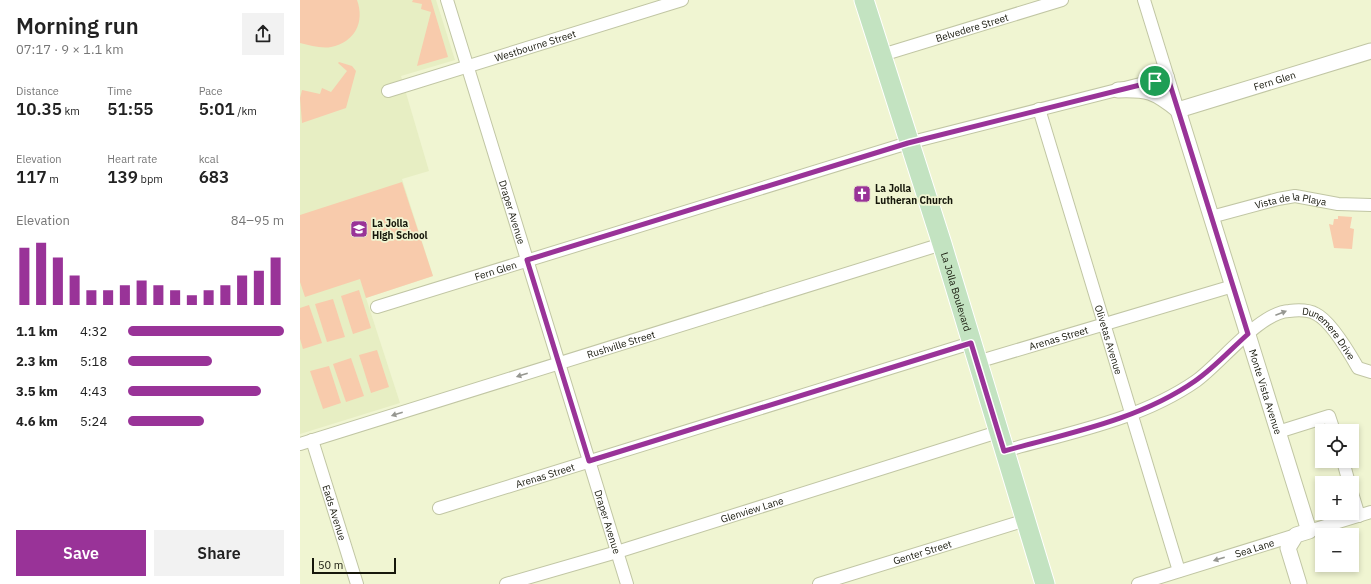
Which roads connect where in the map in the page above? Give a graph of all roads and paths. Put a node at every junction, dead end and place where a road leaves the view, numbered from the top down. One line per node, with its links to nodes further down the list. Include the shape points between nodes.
1 (447, 0): 8 (street, Draper Avenue)
2 (682, 0): 8 (street, Westbourne Street)
3 (864, 0): 7 (main road, La Jolla Boulevard)
4 (1062, 0): 7 (street, Belvedere Street)
5 (1144, 0): 9 (street, Monte Vista Avenue)
6 (1371, 51): 13 (street, Fern Glen)
7 (882, 55): 14 (main road, La Jolla Boulevard)
8 (468, 67): 11 (street, Westbourne Street); 18 (street, Draper Avenue)
9 (1168, 78): 10 (street, Fern Glen); 13 (street, Monte Vista Avenue)
10 (1118, 90): 12 (street, Fern Glen); 13 (street, via 1153,93)
11 (388, 91)
12 (1039, 109): 14 (street, Fern Glen); 21 (street, Olivetas Avenue)
13 (1178, 110): 16 (street, Monte Vista Avenue)
14 (908, 143): 17 (main road, La Jolla Boulevard); 18 (street, Fern Glen)
15 (1371, 205): 16 (street, Vista de la Playa, via 1338,204 1295,196)
16 (1212, 217): 19 (street, Monte Vista Avenue)
17 (942, 244): 23 (main road, La Jolla Boulevard); 25 (street, Rushville Street)
18 (527, 260): 20 (street, Fern Glen); 25 (street, Draper Avenue)
19 (1233, 286): 21 (street, Arenas Street); 22 (street, Monte Vista Avenue)
20 (377, 307)
21 (1105, 324): 24 (street, Arenas Street); 27 (street, Olivetas Avenue)
22 (1248, 334): 26 (street, Dunemere Drive, one-way to 26, via 1283,311 1317,314 1342,341 1358,368); 27 (street, Dunemere Drive, via 1196,380); 30 (street, Monte Vista Avenue)
23 (971, 343): 24 (main road, La Jolla Boulevard); 34 (street, Arenas Street)
24 (977, 362): 29 (main road, La Jolla Boulevard)
25 (559, 364): 31 (street, Rushville Street, one-way to 31); 34 (street, Draper Avenue)
26 (1371, 372)
27 (1133, 414): 33 (street, Dunemere Drive); 42 (street, Olivetas Avenue)
28 (1332, 424): 30 (street, via 1329,416)
29 (998, 432): 33 (main road, La Jolla Boulevard); 41 (street, Glenview Lane)
30 (1278, 432): 40 (street, Monte Vista Avenue)
31 (312, 440): 32 (street, Rushville Street); 43 (street, Eads Avenue)
32 (300, 444)
33 (1004, 451): 38 (main road, La Jolla Boulevard)
34 (589, 461): 35 (street, Arenas Street); 41 (street, Draper Avenue)
35 (439, 508)
36 (1371, 512): 37 (street, Sea Lane)
37 (1359, 516)
38 (1026, 520): 46 (street, Genter Street); 47 (main road, La Jolla Boulevard)
39 (1346, 520): 40 (street, Sea Lane)
40 (1302, 533): 42 (street, Sea Lane, one-way to 42); 49 (street, via 1288,548)
41 (617, 552): 44 (street, Glenview Lane); 45 (street, Draper Avenue)
42 (1177, 576): 48 (street, Sea Lane)
43 (357, 584)
44 (506, 584)
45 (627, 584)
46 (819, 584)
47 (1045, 584)
48 (1138, 584)
49 (1299, 584)

